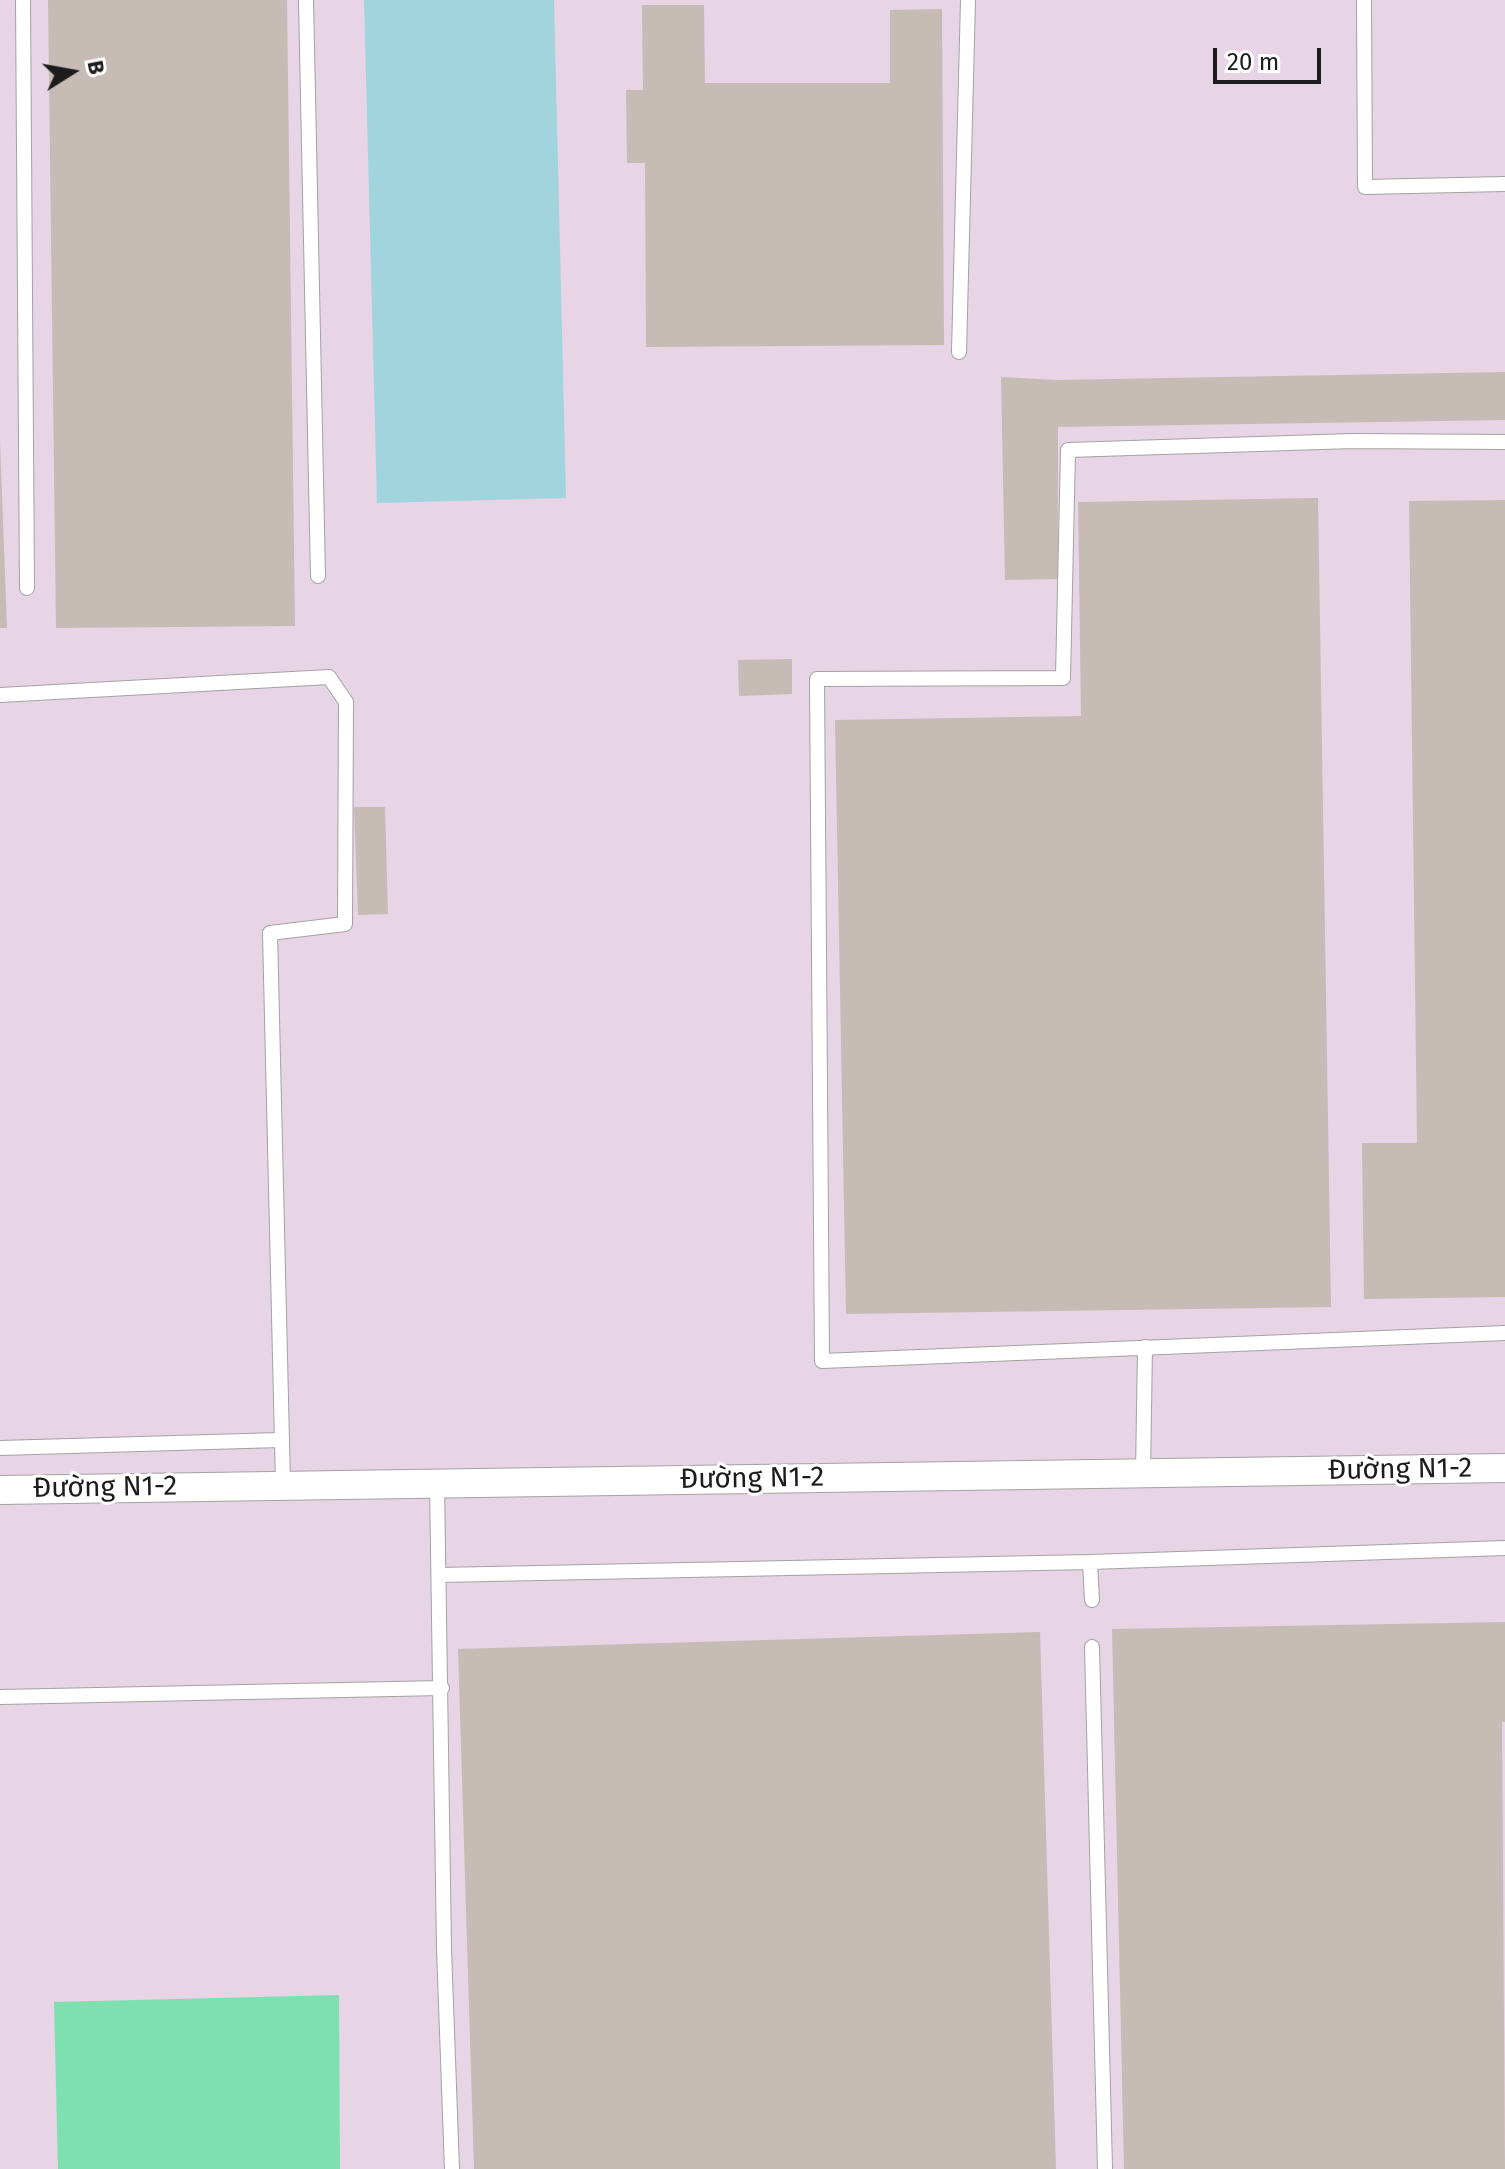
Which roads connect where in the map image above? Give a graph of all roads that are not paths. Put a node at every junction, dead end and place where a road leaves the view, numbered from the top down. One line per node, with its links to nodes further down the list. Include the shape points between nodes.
1 (23, 0): 9 (lane)
2 (306, 0): 8 (lane)
3 (968, 0): 6 (lane)
4 (1364, 0): 5 (lane, via 1365,187)
5 (1505, 184)
6 (959, 352)
7 (1505, 442): 12 (lane, via 1068,450 1063,678 817,679 822,1361)
8 (318, 576)
9 (27, 588)
10 (0, 695): 13 (lane, via 329,677 346,702 345,924 270,933)
11 (1505, 1333): 12 (lane)
12 (1145, 1347): 16 (lane)
13 (280, 1440): 14 (lane); 18 (lane)
14 (0, 1448)
15 (1505, 1468): 16 (street, Đường N1-2)
16 (1143, 1473): 17 (street, Đường N1-2)
17 (437, 1483): 18 (street, Đường N1-2); 22 (lane)
18 (283, 1484): 19 (street, Đường N1-2)
19 (0, 1490)
20 (1505, 1548): 21 (lane)
21 (1090, 1562): 22 (lane); 23 (lane)
22 (439, 1575): 25 (lane)
23 (1092, 1600)
24 (1092, 1647): 28 (lane)
25 (442, 1688): 26 (lane); 27 (lane)
26 (0, 1697)
27 (452, 2169)
28 (1105, 2169)

